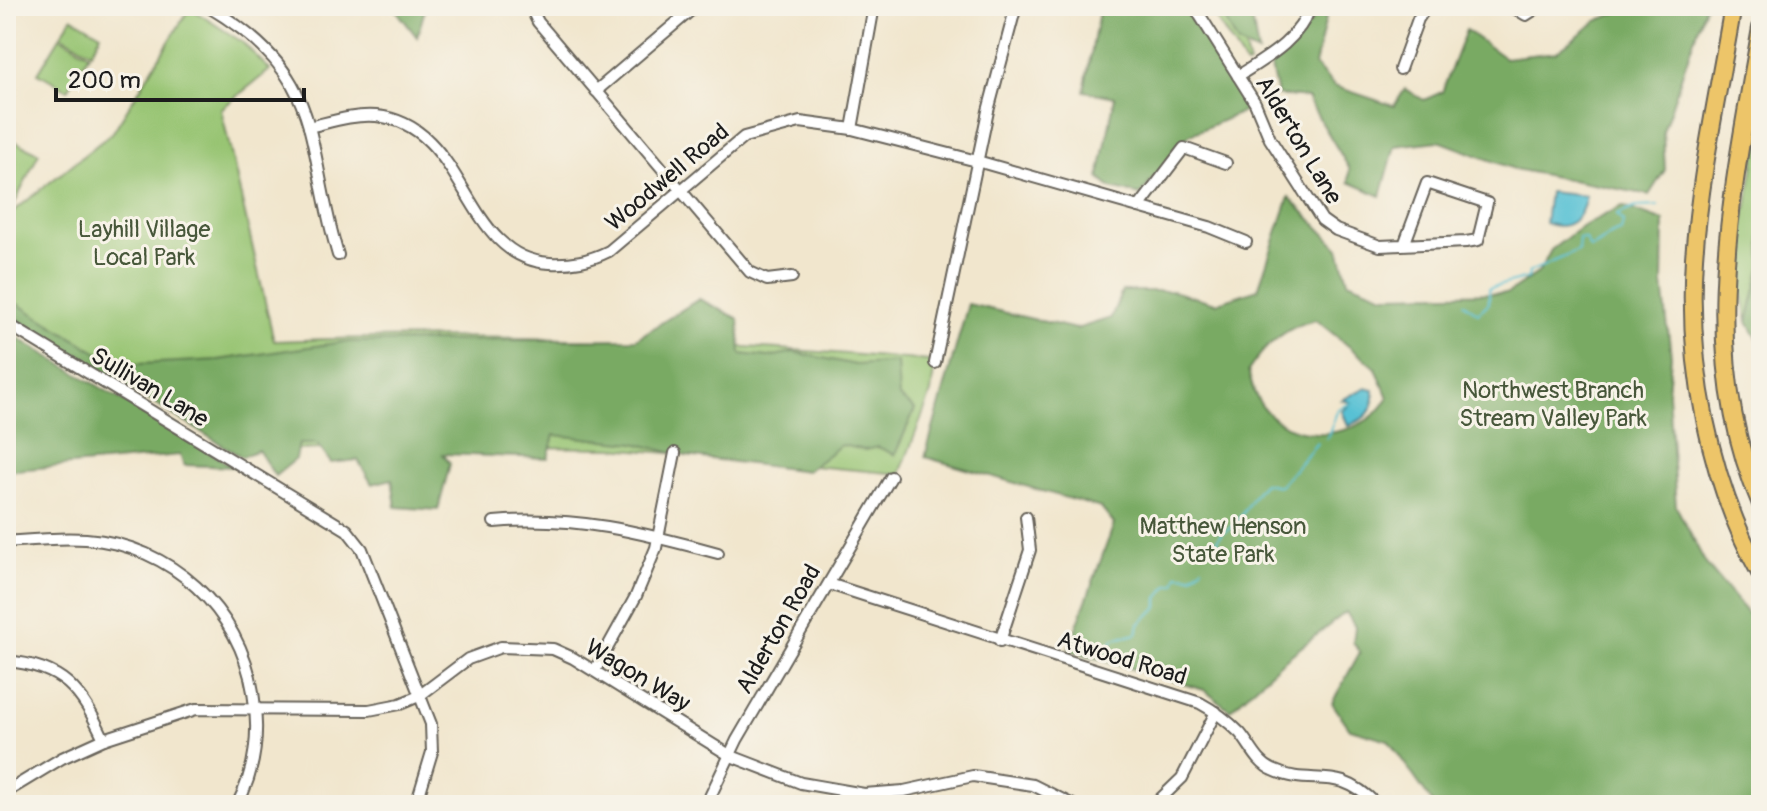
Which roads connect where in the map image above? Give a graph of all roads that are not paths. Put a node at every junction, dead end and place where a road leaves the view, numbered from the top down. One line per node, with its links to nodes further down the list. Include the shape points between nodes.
1 (207, 6): 16 (street, via 255,37 281,64)
2 (530, 6): 15 (street)
3 (696, 6): 15 (street)
4 (874, 6): 17 (street)
5 (1016, 6): 18 (street)
6 (1194, 6): 14 (street, Alderton Lane)
7 (1311, 6): 14 (street, via 1290,41)
8 (1427, 6): 13 (street)
9 (1511, 6): 10 (street, via 1526,15)
10 (1540, 6)
11 (1733, 6): 36 (highway, via 1694,258 1695,343 1703,412 1725,494)
12 (1761, 28): 30 (highway, via 1723,260 1732,406)
13 (1400, 69)
14 (1238, 76): 23 (street, Alderton Lane, via 1270,139 1322,220 1380,246)
15 (596, 91): 20 (street)
16 (309, 127): 20 (street, Woodwell Road, via 376,116 424,136 445,156 491,233 515,256 534,263 593,259); 24 (street)
17 (852, 129): 18 (street, Woodwell Road); 20 (street, Woodwell Road, via 800,122 755,133)
18 (977, 161): 21 (street, Woodwell Road); 27 (street)
19 (1226, 163): 21 (street, via 1184,148)
20 (680, 191): 25 (street, via 750,272 767,280)
21 (1139, 207): 22 (street, Woodwell Road)
22 (1246, 242)
23 (1404, 245): 23 (street, Alderton Lane, via 1478,240 1487,203 1427,183)
24 (338, 255)
25 (792, 277)
26 (6, 323): 41 (street, Sullivan Lane, via 347,530 362,549)
27 (935, 363)
28 (675, 453): 33 (street)
29 (891, 477): 37 (street, Alderton Road)
30 (1761, 504)
31 (1026, 517): 38 (street, via 1030,550)
32 (494, 522): 33 (street, via 570,519)
33 (659, 537): 35 (street); 40 (street, via 636,596)
34 (6, 542): 42 (street, via 108,543 184,576 223,614 238,638 249,665)
35 (718, 553)
36 (1761, 575)
37 (829, 584): 38 (street, Atwood Road); 45 (street, Alderton Road)
38 (1000, 641): 43 (street, Atwood Road, via 1157,688)
39 (6, 661): 44 (street, via 51,672 74,688)
40 (595, 670): 41 (street, Wagon Way, via 553,649 501,647 468,659); 45 (street, Wagon Way)
41 (419, 696): 42 (street, Wagon Way, via 369,710); 48 (street, Sullivan Lane, via 431,724 432,752)
42 (256, 711): 44 (street, Wagon Way, via 196,709); 47 (street, via 257,748)
43 (1216, 712): 51 (street, via 1182,778); 52 (street, Atwood Road, via 1269,768 1340,780)
44 (104, 739): 46 (street, Wagon Way)
45 (731, 756): 49 (street, Alderton Road); 50 (street, Wagon Way, via 833,790 904,791 973,776 1033,785)
46 (6, 792)
47 (237, 805)
48 (416, 805)
49 (706, 805)
50 (1073, 805)
51 (1154, 805)
52 (1377, 805)

